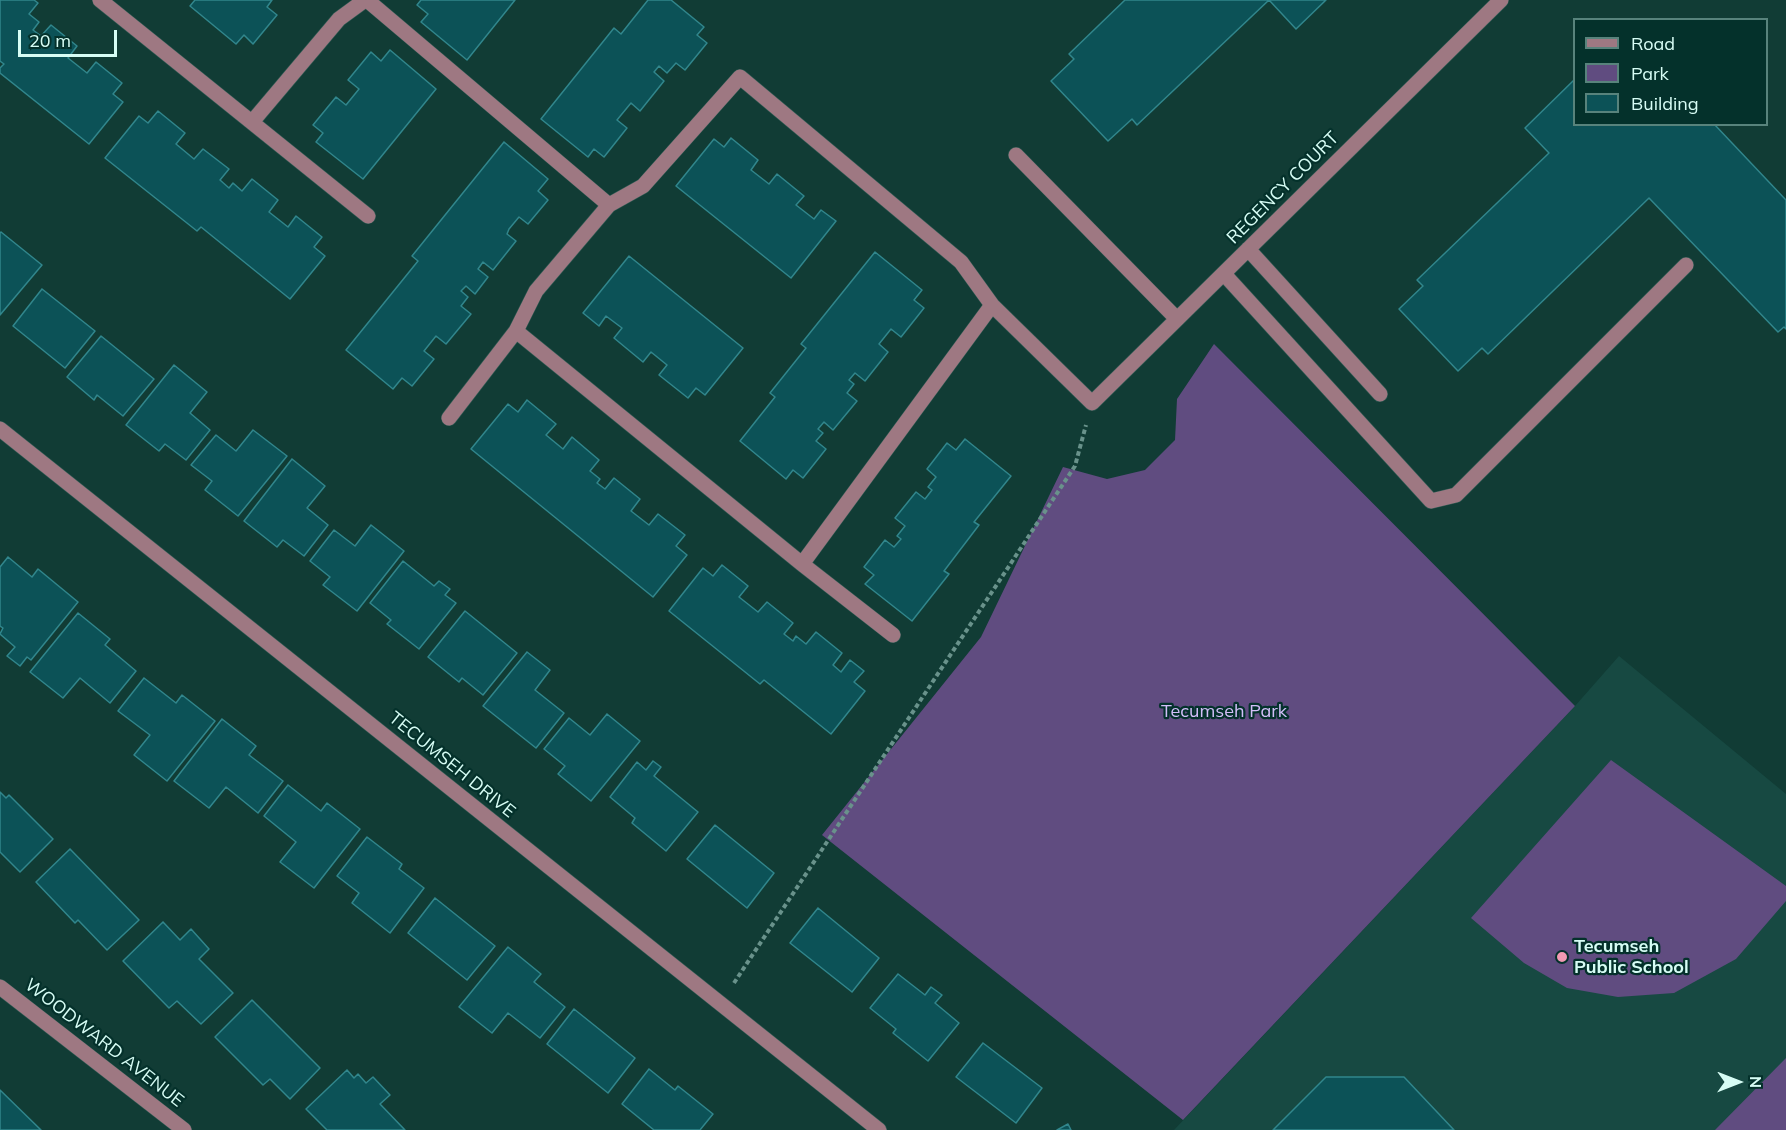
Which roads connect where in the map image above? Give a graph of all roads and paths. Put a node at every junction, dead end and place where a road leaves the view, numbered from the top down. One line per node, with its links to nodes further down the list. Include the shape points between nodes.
1 (100, 0): 4 (street)
2 (366, 0): 4 (street, via 339,19); 6 (street)
3 (1502, 0): 8 (street, REGENCY COURT)
4 (252, 122): 7 (street)
5 (1016, 154): 12 (street)
6 (609, 205): 11 (street, via 643,186 740,77 961,262); 13 (street, via 536,291)
7 (368, 216)
8 (1248, 249): 10 (street, REGENCY COURT); 14 (street)
9 (1686, 265): 10 (street, via 1456,495 1431,501)
10 (1224, 274): 12 (street, REGENCY COURT)
11 (992, 305): 15 (street); 18 (street)
12 (1177, 320): 15 (street, REGENCY COURT)
13 (516, 331): 16 (street); 18 (street)
14 (1380, 394)
15 (1092, 403): 21 (path, via 1075,466)
16 (449, 418)
17 (0, 429): 21 (street, TECUMSEH DRIVE)
18 (802, 564): 19 (street)
19 (893, 634)
20 (0, 987): 22 (street, WOODWARD AVENUE)
21 (720, 1004): 23 (street, TECUMSEH DRIVE)
22 (184, 1130)
23 (879, 1130)

